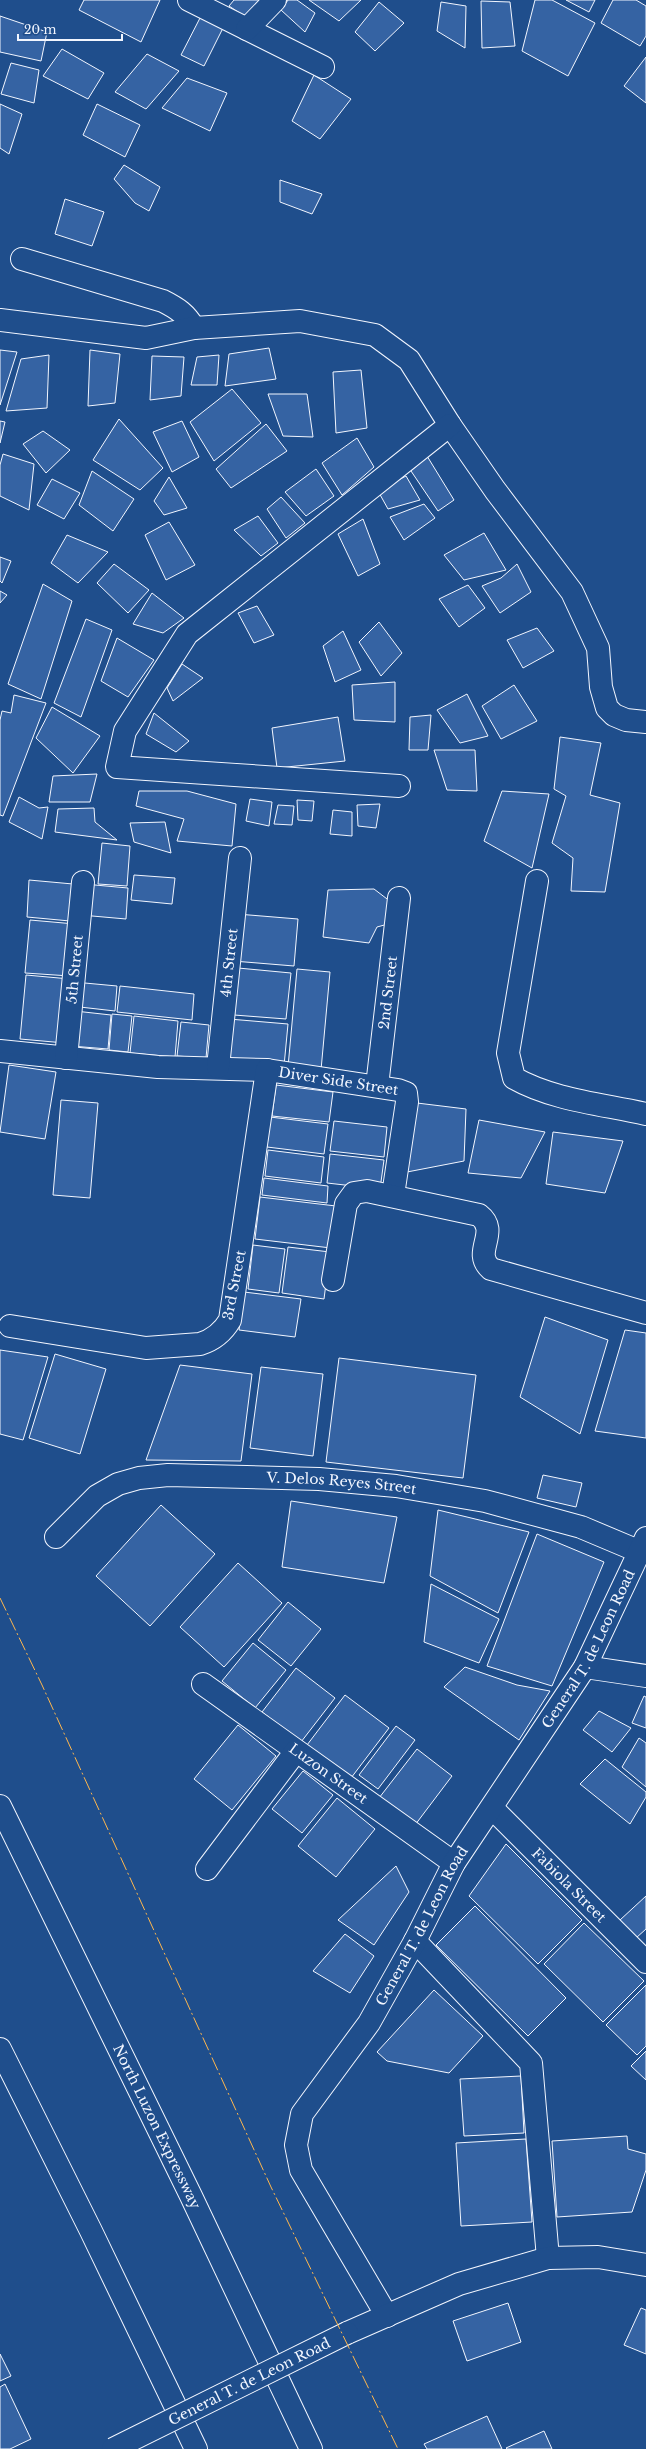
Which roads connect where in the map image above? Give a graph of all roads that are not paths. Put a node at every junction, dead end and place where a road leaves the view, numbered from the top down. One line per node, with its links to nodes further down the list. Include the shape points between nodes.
1 (189, 0): 3 (main road)
2 (275, 0): 3 (main road)
3 (247, 29): 4 (main road)
4 (323, 67)
5 (22, 259): 7 (main road, via 163,301 178,308)
6 (0, 320): 7 (main road, via 146,338)
7 (194, 328): 8 (main road, via 300,321 375,336 408,360)
8 (450, 425): 9 (main road, via 572,592 598,648 607,708 614,715 626,720); 10 (main road, via 188,634 125,731 117,767)
9 (646, 722)
10 (399, 786)
11 (240, 858): 17 (main road, 4th Street)
12 (537, 881): 20 (main road, via 508,1053 514,1078 548,1093)
13 (83, 882): 16 (main road, 5th Street)
14 (399, 898): 19 (main road, 2nd Street)
15 (0, 1051): 16 (main road, Diver Side Street)
16 (66, 1058): 17 (main road, Diver Side Street, via 158,1067)
17 (218, 1067): 18 (main road, Diver Side Street)
18 (267, 1070): 19 (main road, Diver Side Street); 24 (main road, 3rd Street, via 230,1320 225,1328 208,1342 146,1348)
19 (377, 1086): 21 (main road, Diver Side Street, via 406,1093 408,1102)
20 (646, 1114)
21 (393, 1195): 22 (main road, via 367,1191 354,1193 346,1204); 23 (main road, via 480,1214 488,1227 484,1264 491,1269)
22 (333, 1280)
23 (646, 1312)
24 (10, 1326)
25 (56, 1537): 26 (main road, V. Delos Reyes Street, via 97,1496 118,1484 139,1478 168,1475 319,1479 396,1486 485,1501)
26 (642, 1544): 27 (main road, General T. de Leon Road)
27 (585, 1667): 28 (main road); 32 (main road, General T. de Leon Road)
28 (646, 1676)
29 (203, 1684): 30 (main road, Luzon Street)
30 (296, 1751): 33 (main road, Luzon Street); 34 (main road)
31 (0, 1806): 43 (main road, North Luzon Expressway, via 191,2196)
32 (492, 1808): 33 (main road, General T. de Leon Road); 36 (main road, Fabiola Street)
33 (454, 1863): 35 (main road, General T. de Leon Road)
34 (207, 1869)
35 (415, 1941): 38 (main road, via 531,2063); 40 (main road, General T. de Leon Road, via 369,2023 302,2114 296,2145 301,2170)
36 (646, 1962)
37 (0, 2049): 42 (main road)
38 (548, 2258): 39 (main road, General T. de Leon Road, via 598,2257); 40 (main road, General T. de Leon Road, via 458,2284)
39 (646, 2265)
40 (387, 2316): 41 (main road, General T. de Leon Road, bridge, via 347,2333)
41 (114, 2449)
42 (196, 2449)
43 (311, 2449)

